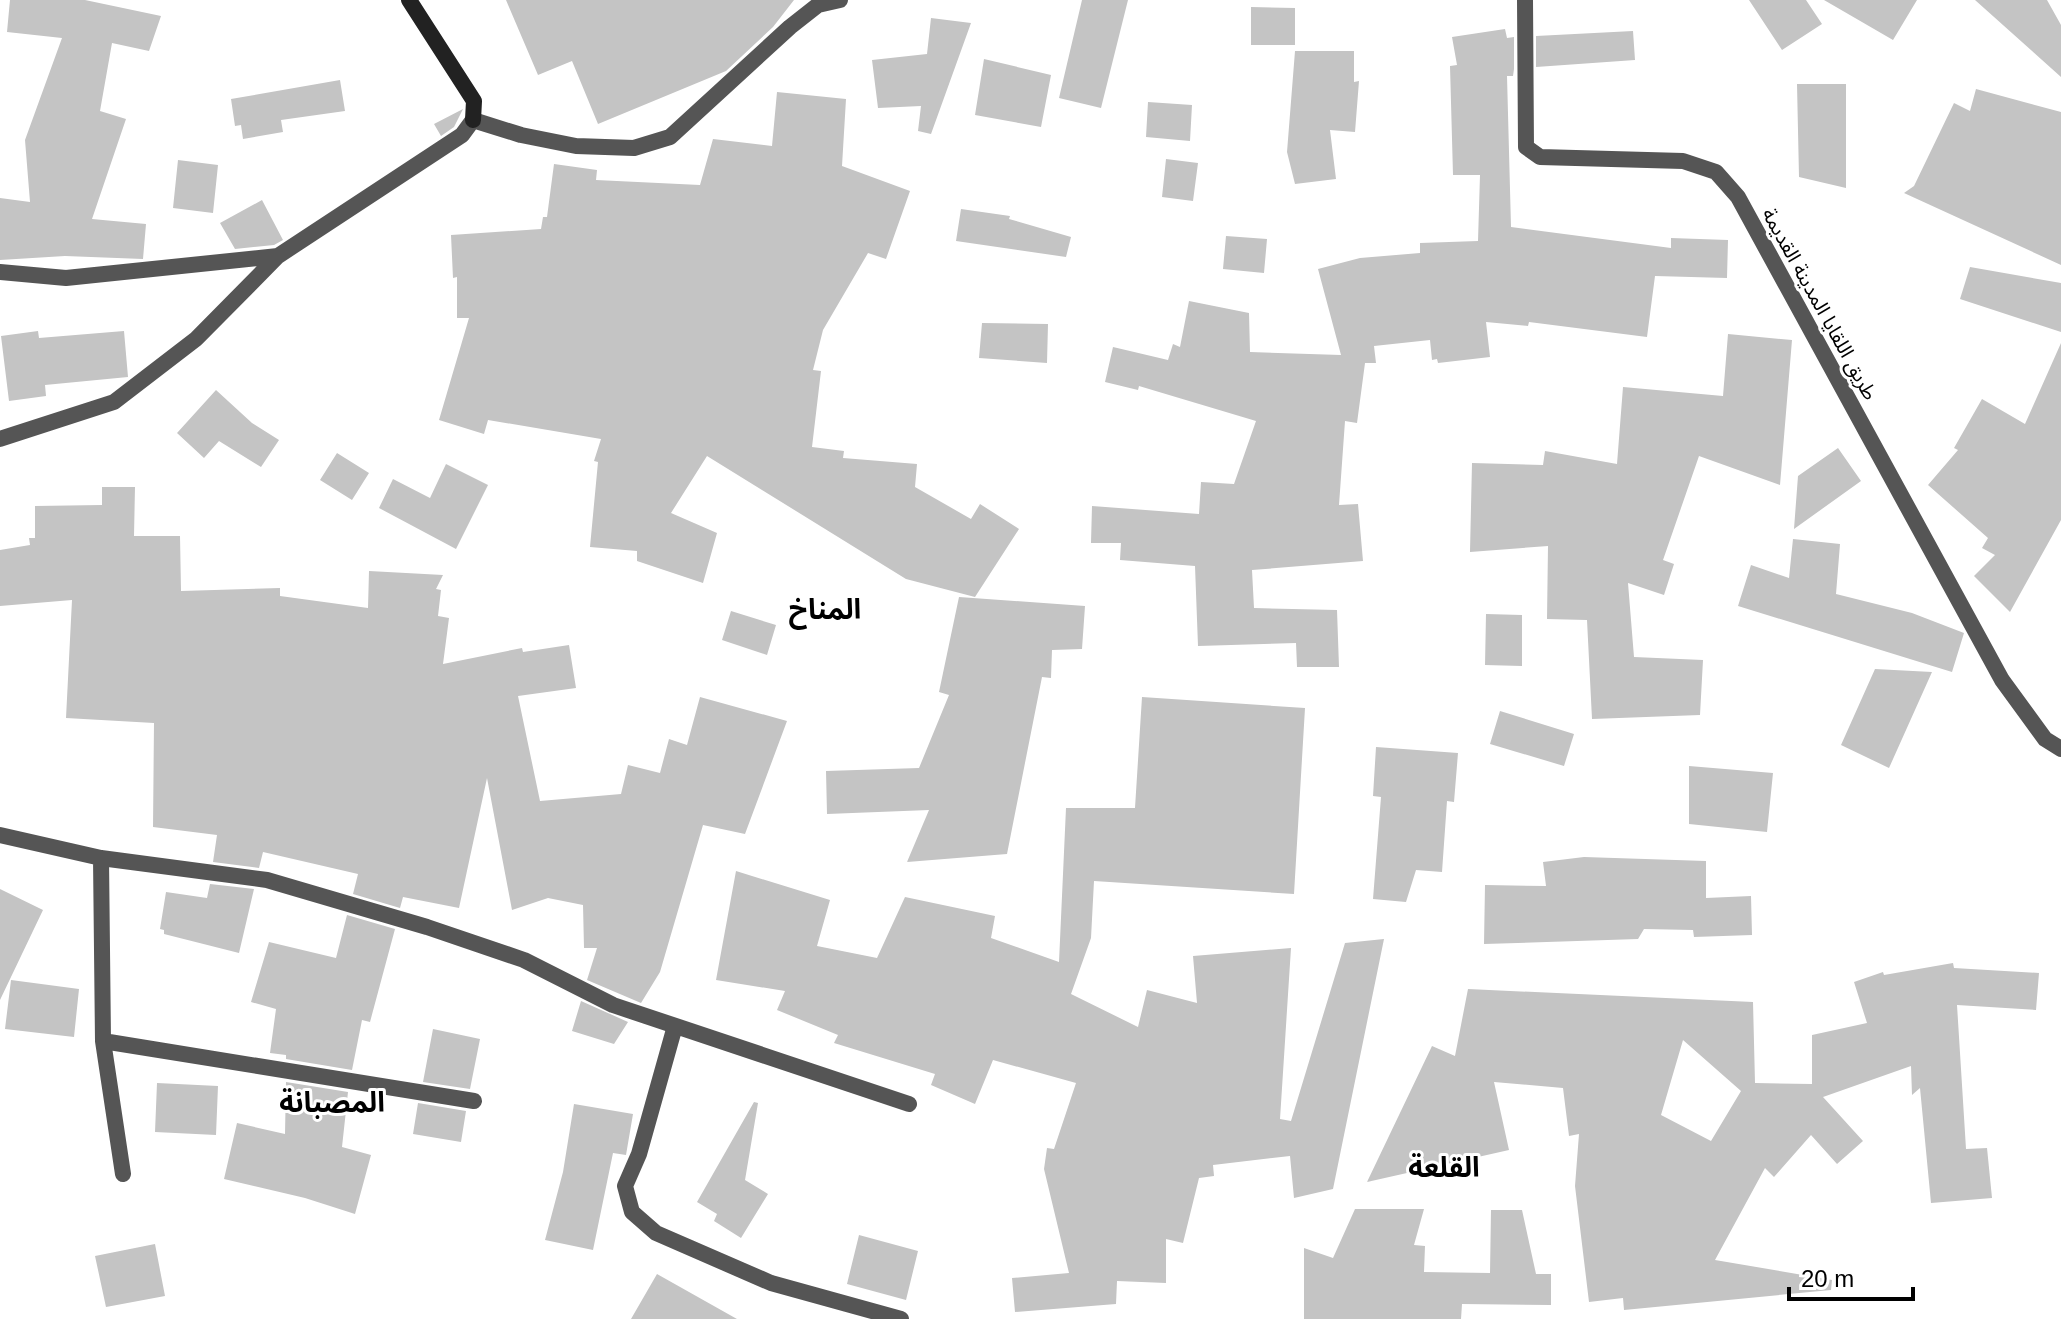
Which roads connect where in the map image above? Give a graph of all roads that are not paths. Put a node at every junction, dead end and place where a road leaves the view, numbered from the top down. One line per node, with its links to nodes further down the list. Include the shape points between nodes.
1 (409, 0): 4 (street, via 474,101)
2 (840, 0): 4 (street, via 818,5 790,27 670,137 634,148 576,146)
3 (1525, 0): 8 (street, طريق اللقايا المدينة القديمة, via 1526,147 1540,157 1683,161 1716,172 1738,197 2002,680 2045,739)
4 (473, 120): 5 (street, via 462,135)
5 (278, 256): 6 (street, via 66,278); 7 (street, via 196,339 114,402)
6 (0, 272)
7 (0, 439)
8 (2061, 749)
9 (0, 835): 10 (street)
10 (101, 858): 11 (street, via 267,880 524,960 613,1005); 12 (street)
11 (675, 1026): 14 (street); 16 (street, via 625,1186 632,1212 656,1233 771,1283)
12 (103, 1041): 13 (street); 15 (street)
13 (474, 1101)
14 (909, 1104)
15 (123, 1174)
16 (901, 1319)

